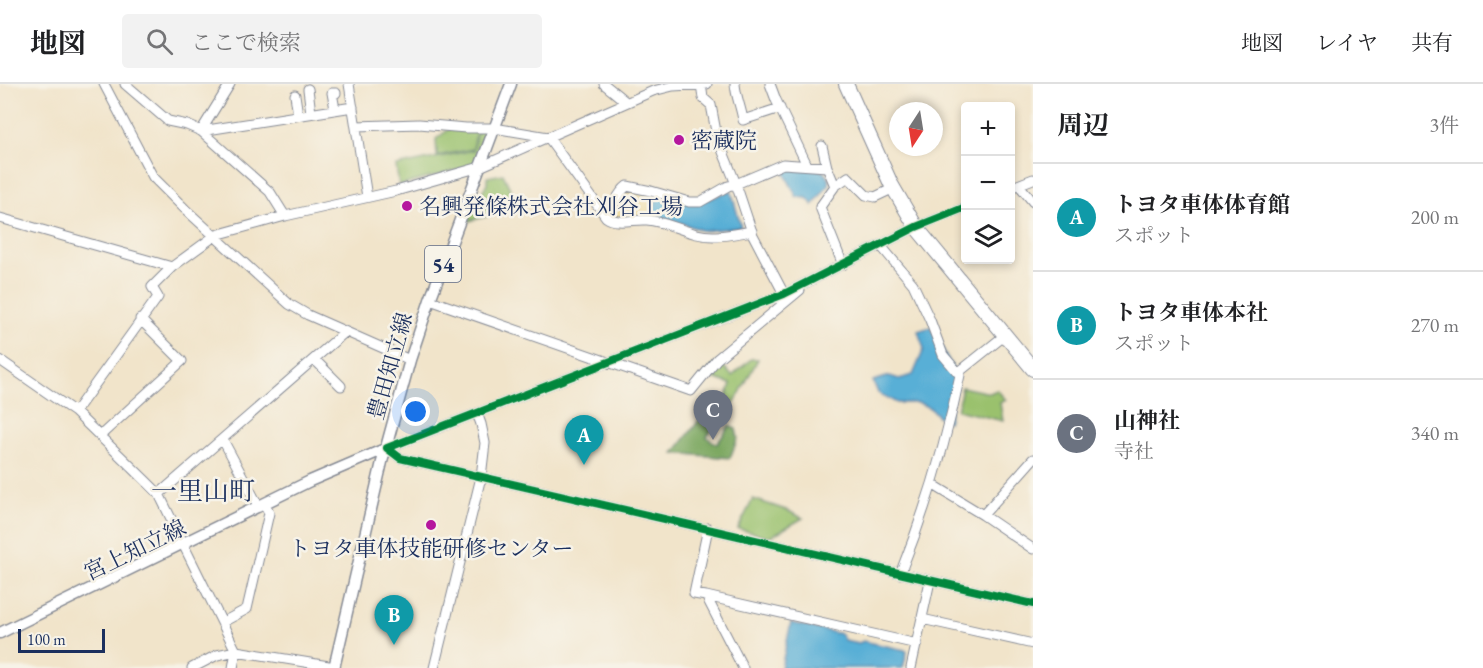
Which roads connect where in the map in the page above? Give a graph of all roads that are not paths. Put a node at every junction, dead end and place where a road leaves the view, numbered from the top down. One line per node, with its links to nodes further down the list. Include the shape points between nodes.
1 (104, 84): 43 (street, via 153,177)
2 (125, 84): 24 (street, via 168,121)
3 (230, 84): 24 (street)
4 (349, 84): 17 (street)
5 (511, 84): 23 (main road, 豊田知立線 / 54)
6 (604, 84): 16 (street)
7 (701, 84): 8 (street); 16 (street, via 663,88); 31 (street)
8 (707, 84)
9 (735, 84): 18 (street, via 743,120)
10 (770, 84): 18 (street)
11 (846, 84): 34 (highway)
12 (855, 84): 41 (highway)
13 (308, 89): 20 (street)
14 (336, 93): 19 (street, via 332,93)
15 (295, 94): 21 (street)
16 (626, 102): 25 (street)
17 (352, 107): 19 (street); 22 (street)
18 (780, 108): 27 (street)
19 (335, 109): 20 (street)
20 (311, 112): 21 (street)
21 (298, 115): 24 (street)
22 (356, 126): 23 (street); 35 (street)
23 (494, 128): 25 (street); 28 (main road, 豊田知立線 / 54)
24 (201, 131): 38 (street, via 270,192)
25 (548, 136): 28 (street); 39 (street)
26 (822, 146): 29 (street)
27 (807, 165): 29 (street); 31 (street, via 783,164)
28 (480, 167): 35 (street); 49 (main road, 豊田知立線 / 54)
29 (827, 167): 32 (street)
30 (1033, 178): 33 (street)
31 (736, 184): 39 (street, via 700,202 627,186); 42 (street)
32 (835, 186): 34 (street, via 848,177 866,195 874,197); 45 (street, via 820,207)
33 (1015, 186): 36 (street)
34 (894, 188): 41 (highway)
35 (367, 197): 38 (street)
36 (1033, 202)
37 (961, 209): 41 (street)
38 (285, 216): 43 (street)
39 (606, 217): 42 (street, via 613,222 649,220 715,237)
40 (0, 218): 46 (street)
41 (920, 225): 44 (street); 54 (highway); 55 (highway)
42 (752, 231): 48 (street)
43 (216, 235): 46 (street); 53 (street, via 289,304)
44 (881, 246): 45 (street); 61 (street, via 913,284 943,355)
45 (843, 264): 47 (street)
46 (172, 267): 52 (street, via 152,286 158,297)
47 (808, 282): 48 (street); 51 (street)
48 (784, 294): 50 (street)
49 (430, 300): 58 (main road, 豊田知立線 / 54); 59 (street)
50 (764, 302): 51 (street); 59 (street)
51 (769, 315): 59 (street, via 717,359 691,391)
52 (140, 319): 63 (street); 65 (street, via 182,361)
53 (345, 332): 56 (street); 58 (street)
54 (1004, 336): 60 (highway); 61 (street)
55 (1033, 358)
56 (314, 359): 62 (street); 66 (street)
57 (0, 360): 63 (street)
58 (410, 360): 67 (main road, 豊田知立線 / 54)
59 (612, 362): 64 (street)
60 (1033, 369)
61 (959, 372): 70 (street, via 950,424)
62 (342, 386)
63 (75, 412): 65 (street)
64 (477, 414): 67 (street); 69 (street, via 485,443)
65 (101, 435): 71 (street)
66 (222, 440): 71 (street); 72 (street)
67 (387, 448): 69 (street, via 400,458); 72 (main road, 宮上知立線); 90 (main road, 豊田知立線 / 54)
68 (1033, 459): 73 (street)
69 (481, 477): 74 (street); 91 (street)
70 (932, 484): 73 (street); 77 (street)
71 (159, 494): 75 (street)
72 (262, 507): 75 (main road, 宮上知立線); 82 (street, via 269,513 247,609)
73 (983, 515): 76 (street)
74 (708, 528): 77 (street); 79 (street, via 694,594)
75 (184, 545): 82 (street); 83 (main road, 宮上知立線); 84 (main road, 宮上知立線)
76 (1033, 549)
77 (900, 574): 78 (street)
78 (930, 581): 80 (street); 81 (street)
79 (706, 596): 85 (street); 92 (street)
80 (1033, 604)
81 (922, 619): 85 (street); 86 (street)
82 (223, 622): 87 (street)
83 (0, 633)
84 (0, 639)
85 (917, 644): 93 (street)
86 (1033, 644)
87 (236, 651): 88 (street, via 217,655); 89 (street); 90 (street)
88 (192, 668)
89 (233, 668)
90 (335, 668)
91 (434, 668)
92 (743, 668)
93 (911, 668)

